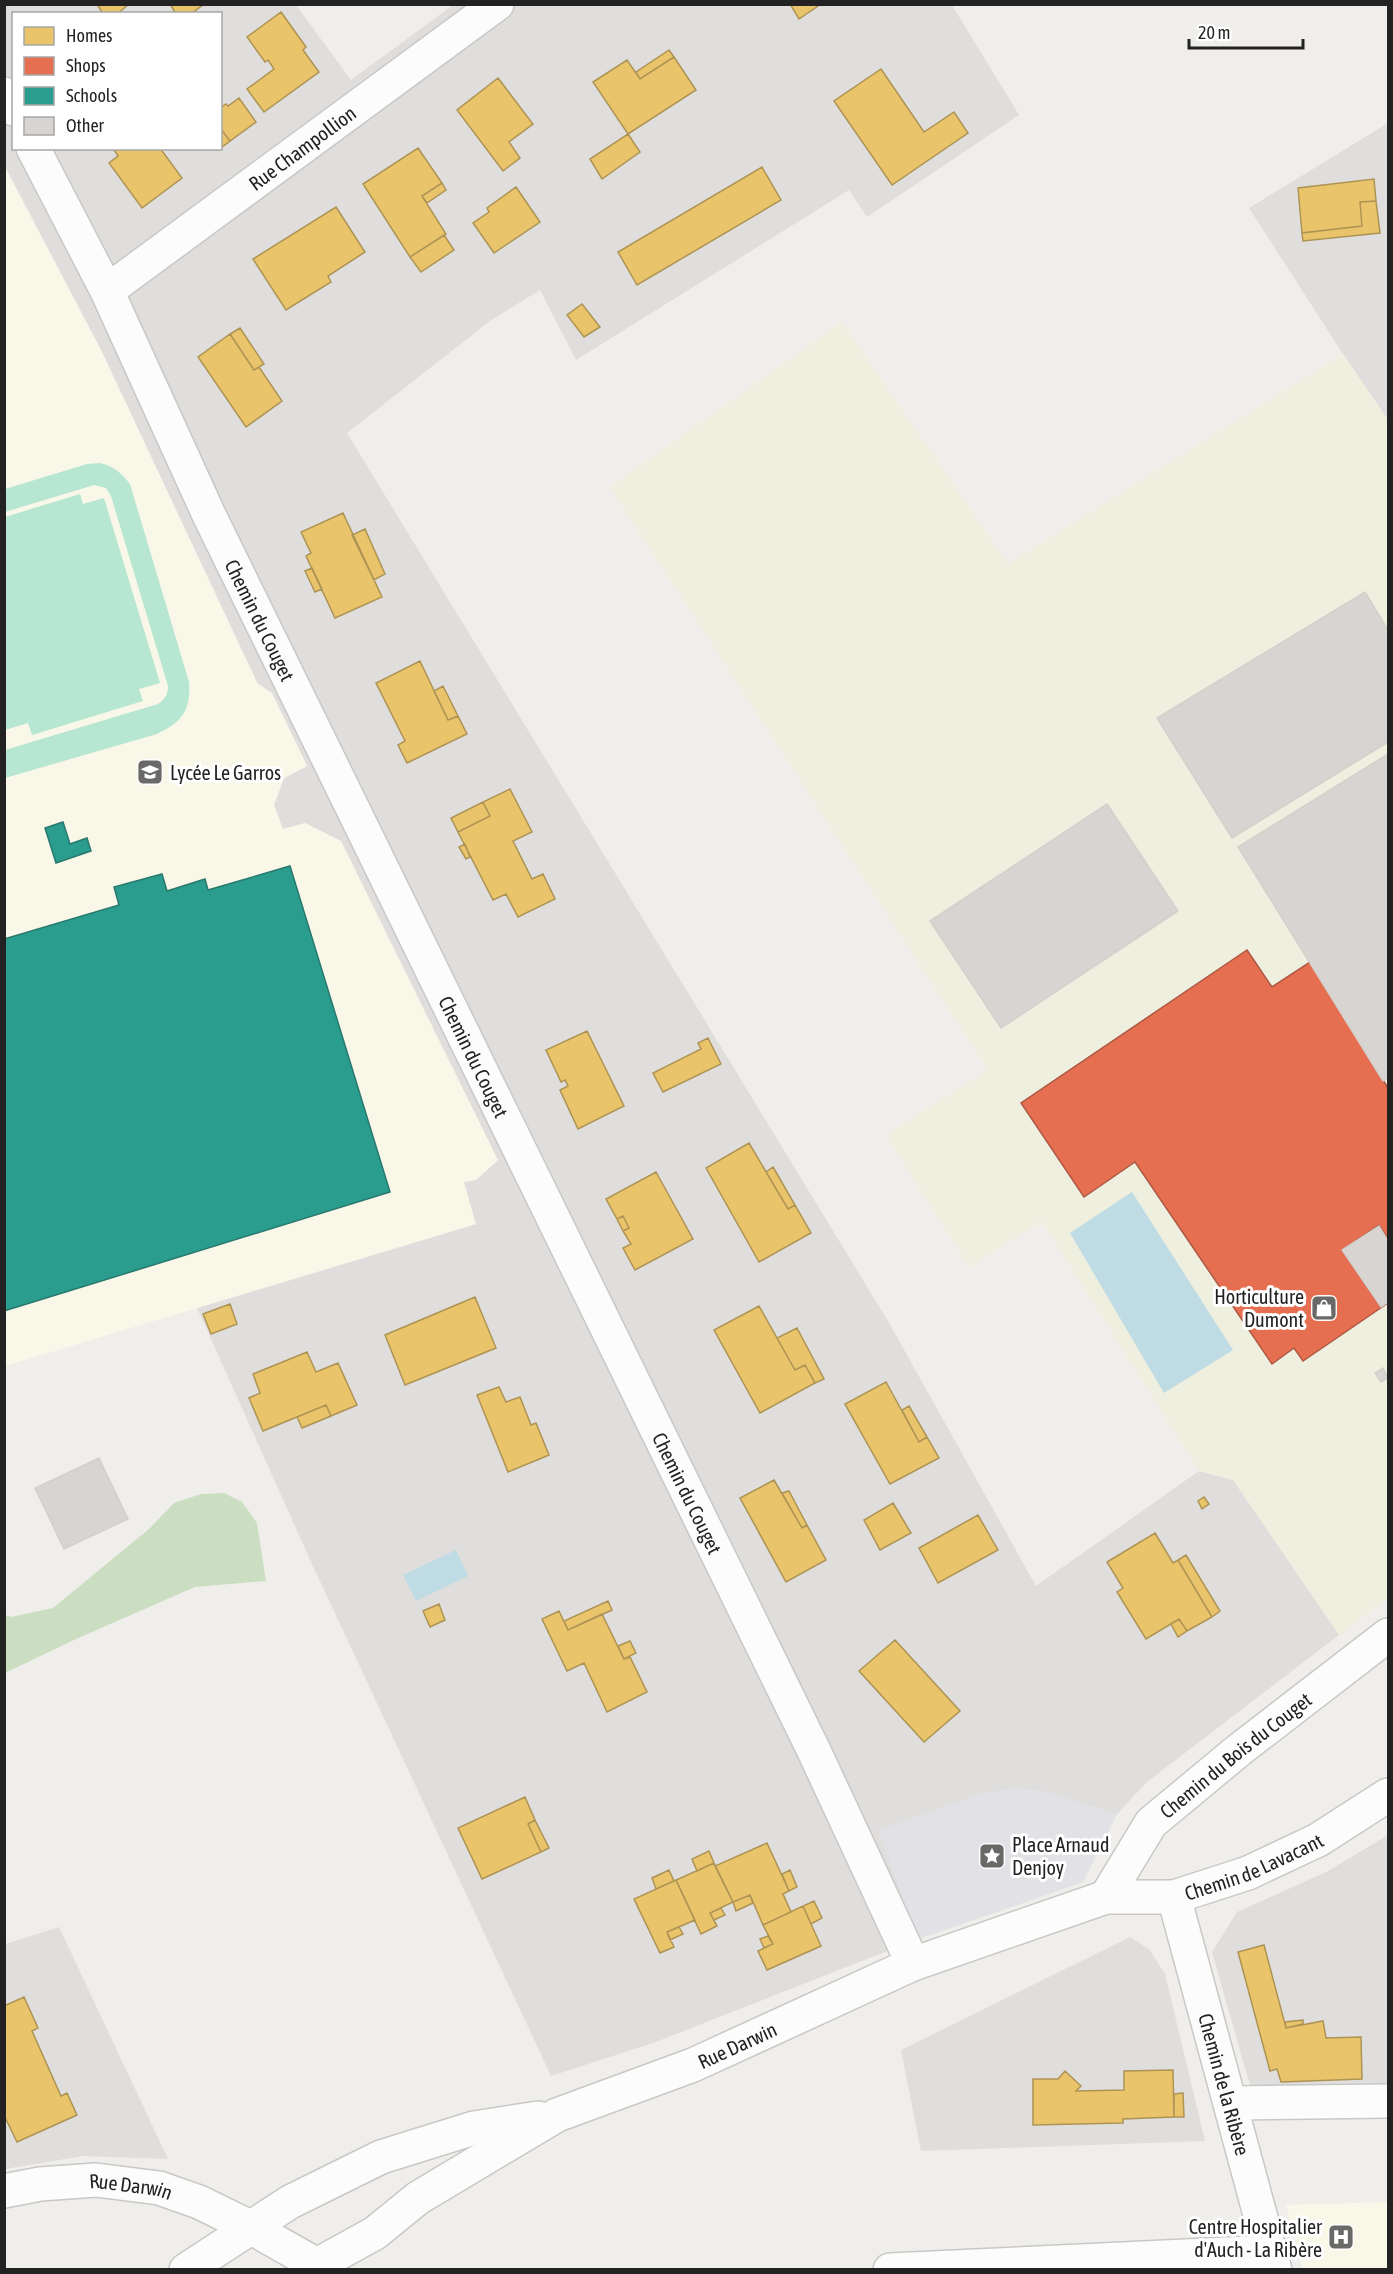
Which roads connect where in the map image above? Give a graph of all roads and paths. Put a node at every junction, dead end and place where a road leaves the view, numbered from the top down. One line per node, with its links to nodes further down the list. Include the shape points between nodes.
1 (497, 4): 3 (street, Rue Champollion)
2 (34, 150): 3 (street, Chemin du Couget)
3 (107, 291): 8 (street, Chemin du Couget, via 209,514 814,1751)
4 (1389, 1635): 6 (street, Chemin du Bois du Couget, via 1151,1823)
5 (1389, 1795): 7 (street, Chemin de Lavacant, via 1317,1840 1268,1864)
6 (1106, 1897): 7 (street, Chemin de Lavacant); 8 (street)
7 (1174, 1897): 10 (street, Chemin de la Ribère)
8 (913, 1964): 11 (street, Rue Darwin, via 693,2065)
9 (1389, 2101): 10 (street)
10 (1230, 2103): 14 (street, Chemin de la Ribère)
11 (557, 2115): 13 (street, Rue Darwin, via 474,2128 381,2157 290,2202); 15 (street, Rue Darwin, via 418,2198)
12 (4, 2191): 13 (street, Rue Darwin, via 96,2180 159,2188)
13 (250, 2227): 15 (street, Rue Darwin); 16 (street); 17 (street)
14 (1273, 2261): 19 (street)
15 (328, 2268): 18 (street)
16 (186, 2270)
17 (278, 2270)
18 (283, 2270)
19 (890, 2270)

